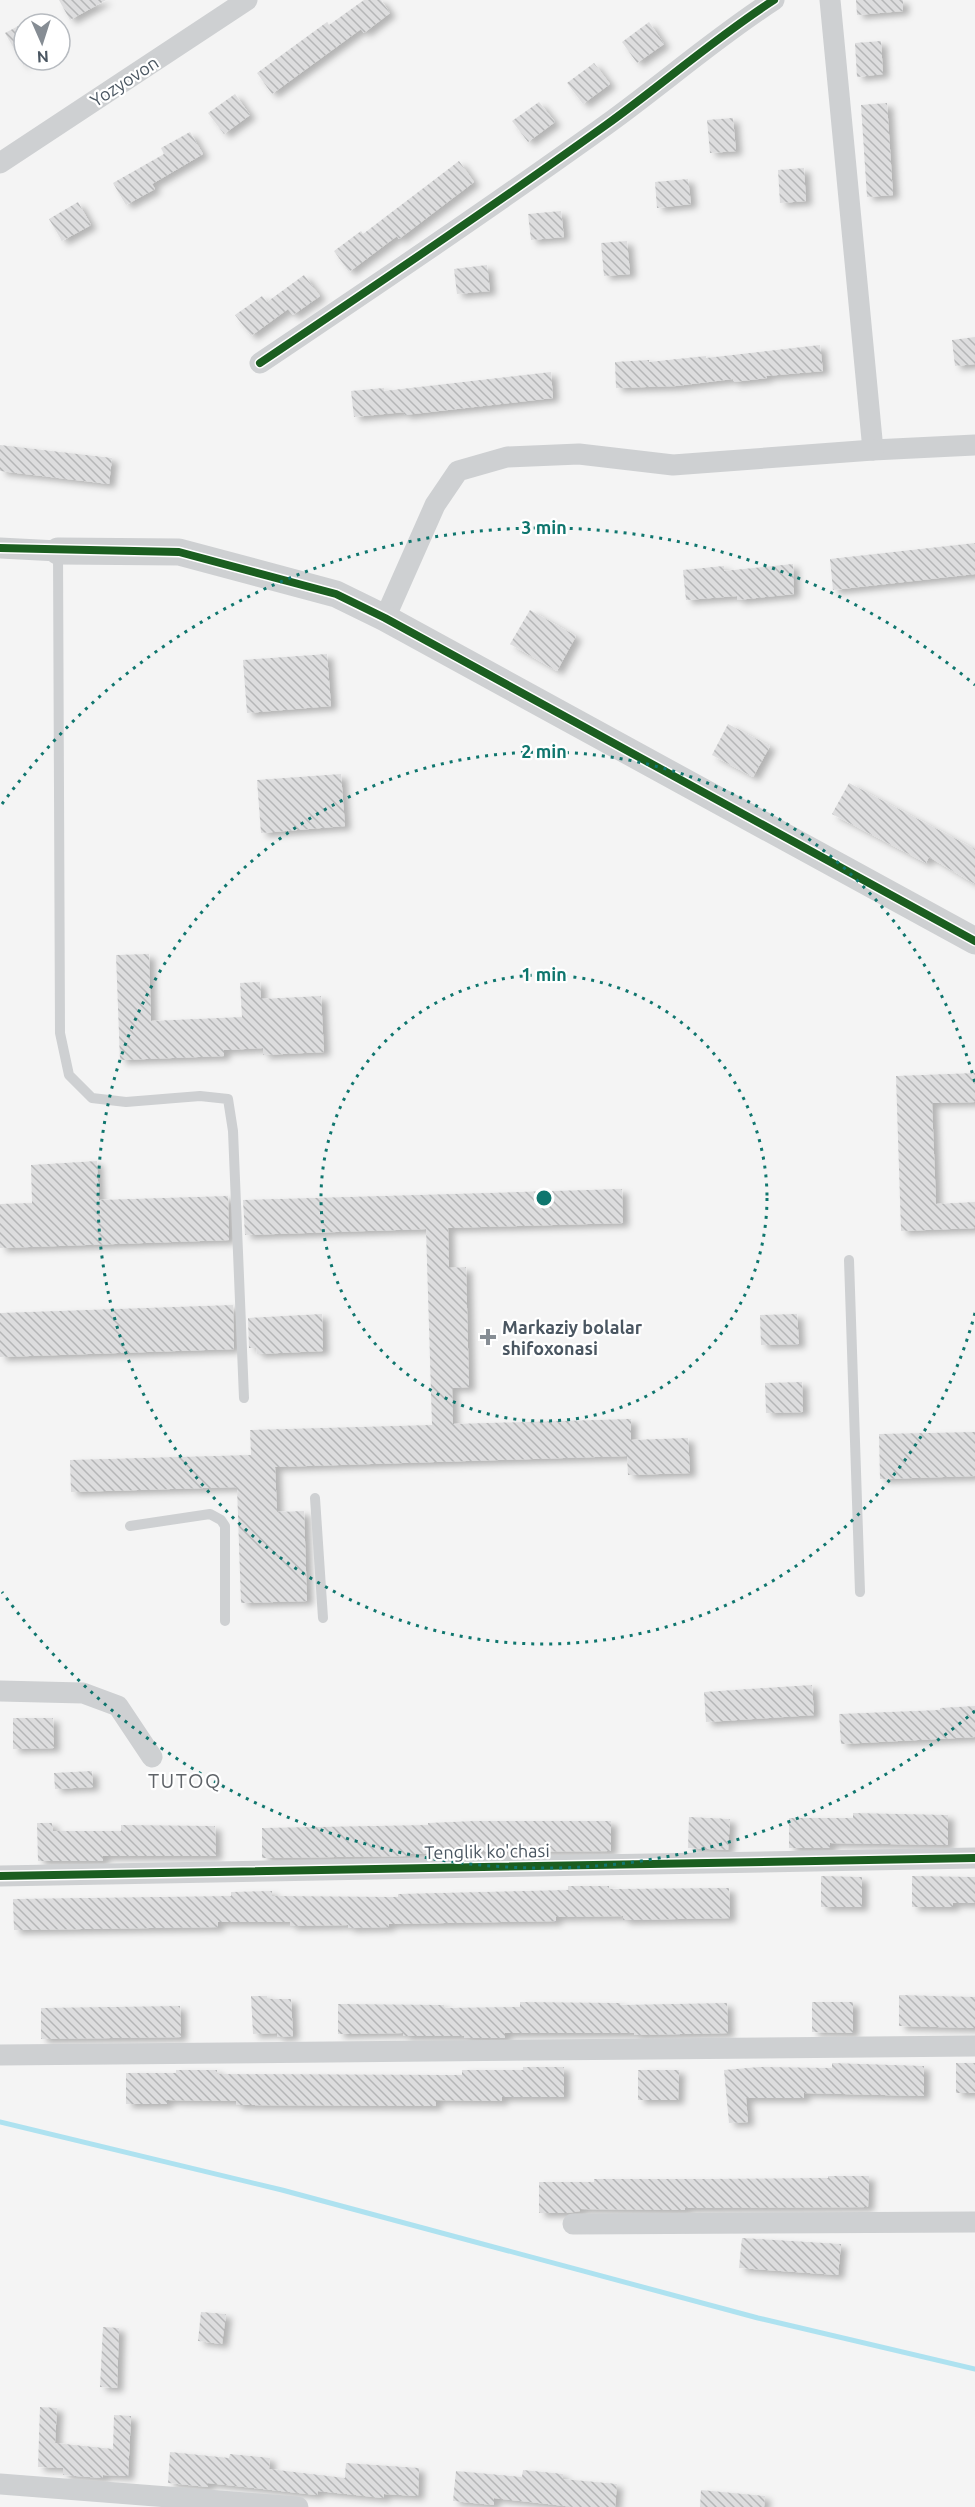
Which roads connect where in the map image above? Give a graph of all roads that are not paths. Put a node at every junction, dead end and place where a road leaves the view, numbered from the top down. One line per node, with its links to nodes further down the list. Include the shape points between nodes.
1 (247, 0): 4 (street, Yozyovon)
2 (774, 0): 5 (street, via 500,201)
3 (830, 0): 7 (street)
4 (0, 163)
5 (260, 363)
6 (975, 445): 7 (street)
7 (873, 450): 10 (street, via 673,465 579,454 507,457 458,471 435,505)
8 (0, 548): 9 (street)
9 (58, 551): 10 (street, via 178,552 336,594); 13 (lane, via 60,1033 69,1075 92,1098 126,1102 200,1095 228,1099 233,1131)
10 (385, 618): 11 (street)
11 (975, 941)
12 (849, 1260): 16 (lane)
13 (244, 1398)
14 (315, 1498): 17 (lane)
15 (130, 1526): 18 (lane, via 210,1514 222,1520)
16 (860, 1592)
17 (323, 1618)
18 (225, 1621)
19 (0, 1691): 20 (street, via 82,1693 118,1706)
20 (152, 1757)
21 (975, 1858): 22 (street, Tenglik ko'chasi)
22 (0, 1876)
23 (975, 2046): 24 (street)
24 (0, 2055)
25 (975, 2222): 26 (street)
26 (573, 2224)
27 (0, 2484): 28 (street)
28 (298, 2507)

